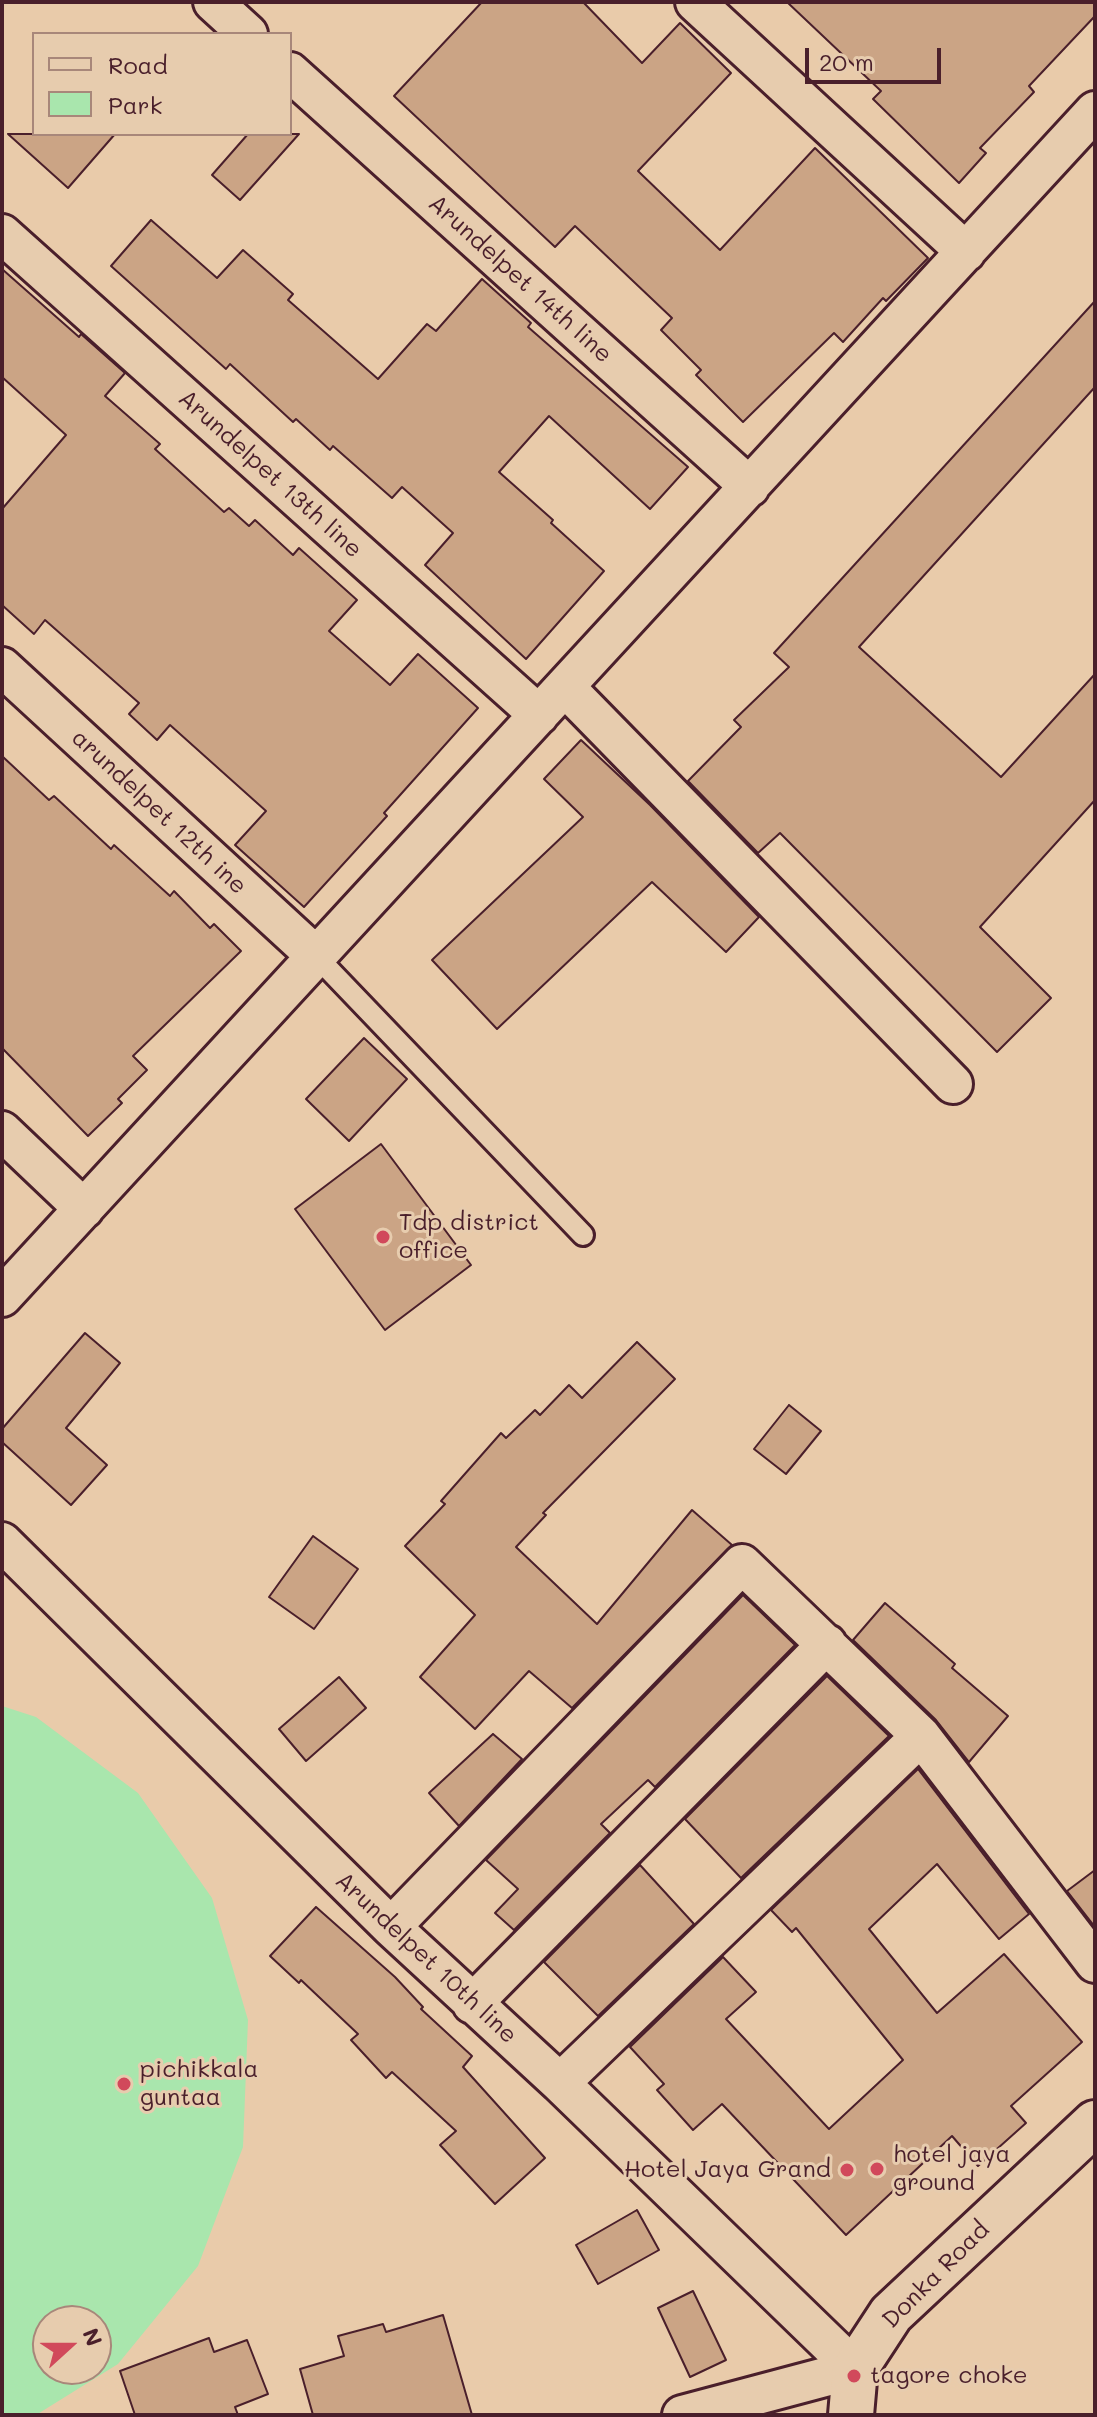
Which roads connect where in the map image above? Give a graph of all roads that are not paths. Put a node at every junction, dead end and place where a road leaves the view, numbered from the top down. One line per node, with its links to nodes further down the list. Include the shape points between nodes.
1 (213, 2): 3 (street)
2 (695, 2): 7 (street)
3 (246, 32)
4 (292, 74): 8 (street, Arundelpet 14th line)
5 (1095, 111): 7 (street)
6 (2, 234): 11 (street, Arundelpet 13th line)
7 (966, 252): 8 (street)
8 (750, 487): 10 (street)
9 (2, 667): 12 (street, arundelpet 12th ine)
10 (565, 687): 11 (street); 13 (street)
11 (539, 715): 12 (street)
12 (316, 956): 15 (street); 16 (lane)
13 (953, 1084)
14 (2, 1131): 15 (street)
15 (84, 1209): 17 (street)
16 (583, 1235)
17 (2, 1297)
18 (2, 1542): 21 (street, Arundelpet 10th line)
19 (827, 1644): 20 (street); 21 (street, via 742,1564); 23 (street)
20 (921, 1736): 22 (street); 24 (street)
21 (391, 1927): 23 (street, Arundelpet 10th line)
22 (1095, 1963)
23 (472, 2004): 24 (street, Arundelpet 10th line)
24 (560, 2083): 26 (street, Arundelpet 10th line)
25 (1095, 2123): 26 (street, Donka Road, via 891,2314)
26 (855, 2369): 27 (street); 28 (street, Donka Road)
27 (682, 2415)
28 (851, 2415)

